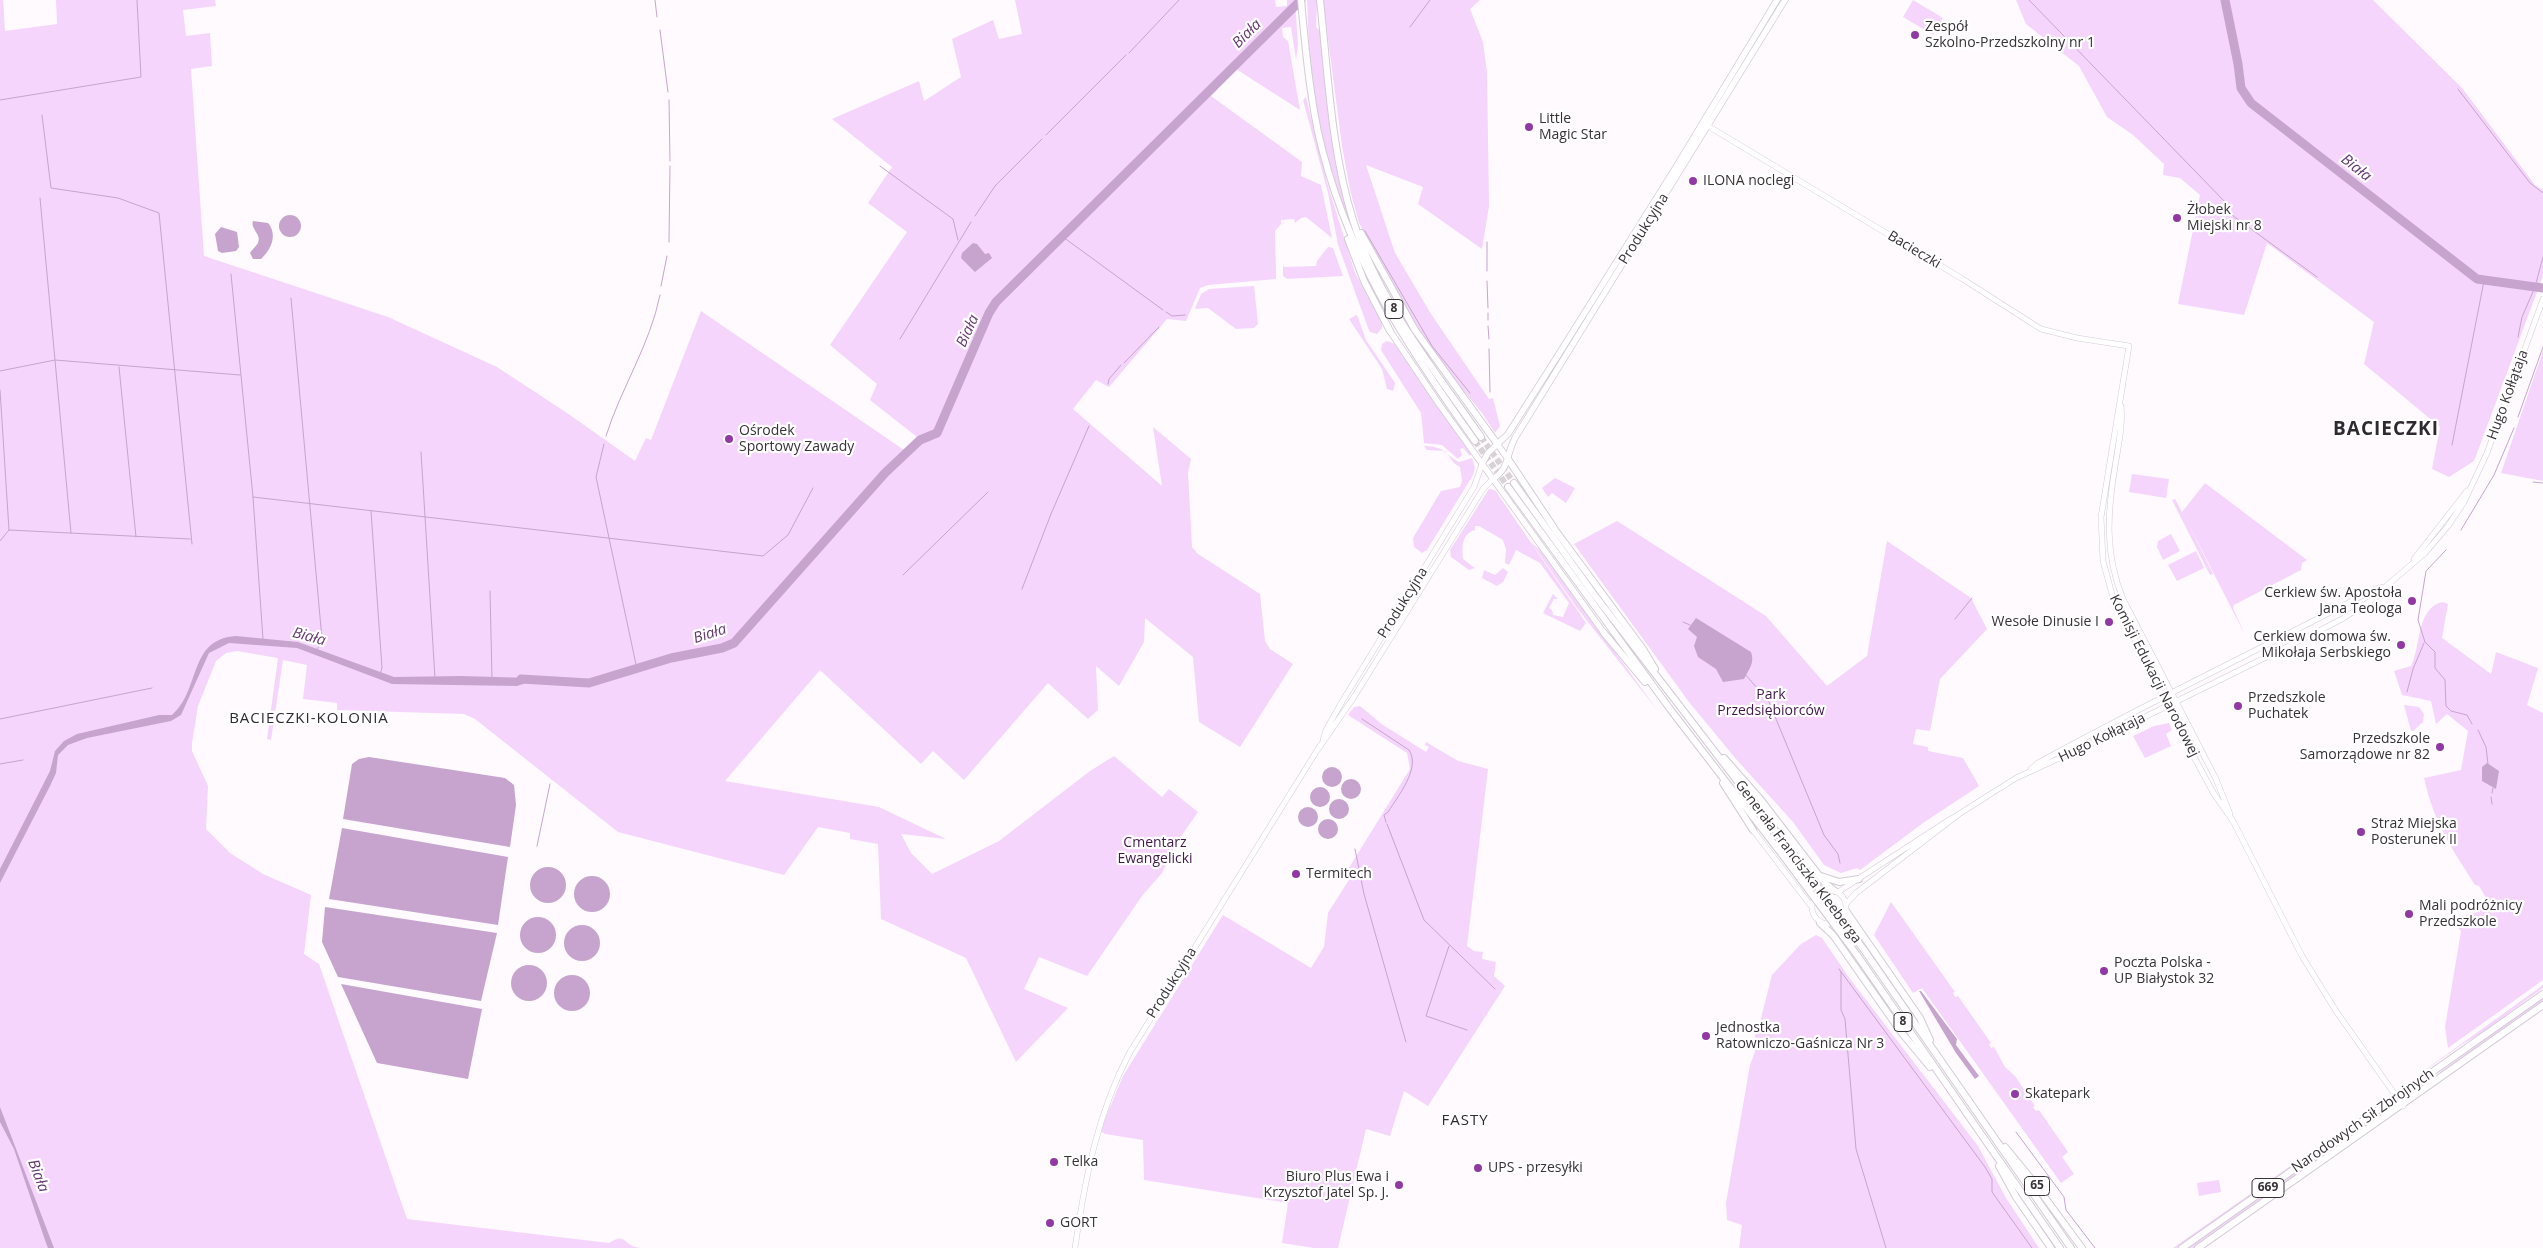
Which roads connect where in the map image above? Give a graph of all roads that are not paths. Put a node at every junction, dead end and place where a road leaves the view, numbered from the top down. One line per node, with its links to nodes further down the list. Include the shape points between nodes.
1 (1300, 0): 9 (main road, 8, via 1310,92)
2 (1320, 0): 8 (main road, 8)
3 (1777, 0): 5 (main road, Produkcyjna)
4 (1785, 0): 6 (main road, Produkcyjna)
5 (1744, 54): 6 (main road); 7 (main road, Produkcyjna)
6 (1750, 58): 7 (main road, Produkcyjna)
7 (1705, 125): 12 (street, Bacieczki, via 2041,329); 13 (main road, Produkcyjna)
8 (1339, 165): 9 (main road, 8, via 1353,221 1378,279 1478,439 1412,351 1386,310 1354,243); 15 (main road, via 1355,216 1377,265 1420,336)
9 (1335, 192): 11 (main road, via 1353,254)
10 (2543, 299): 19 (street, Hugo Kołłątaja, via 2498,426 2469,489 2410,565)
11 (1390, 331): 17 (main road)
12 (2129, 346): 14 (street, Komisji Edukacji Narodowej)
13 (1560, 359): 15 (main road, Produkcyjna); 16 (main road, Produkcyjna, via 1510,447)
14 (2120, 403): 23 (street, Komisji Edukacji Narodowej, via 2108,517 2110,554 2123,599); 25 (street, Komisji Edukacji Narodowej, via 2102,504 2103,561 2118,608)
15 (1498, 445): 16 (main road); 17 (main road, Produkcyjna)
16 (1508, 459): 18 (main road, Produkcyjna, via 1506,467); 21 (main road, via 1556,531 1643,648)
17 (1482, 464): 18 (main road); 22 (street, Produkcyjna, via 1474,487)
18 (1493, 479): 20 (main road); 24 (street, Produkcyjna, via 1483,489)
19 (2385, 587): 23 (street, Hugo Kołłątaja, via 2375,589); 26 (street, Hugo Kołłątaja, via 2369,603 2342,619)
20 (1604, 633): 28 (main road)
21 (1667, 690): 28 (main road, Generała Franciszka Kleeberga / 8, via 1511,485); 30 (main road, Generała Franciszka Kleeberga / 8)
22 (1348, 692): 24 (street); 29 (street, Produkcyjna)
23 (2171, 692): 25 (street, Hugo Kołłątaja); 26 (street, Komisji Edukacji Narodowej)
24 (1354, 697): 29 (street, Produkcyjna)
25 (2163, 697): 27 (street, Komisji Edukacji Narodowej); 32 (street, Hugo Kołłątaja, via 2038,763)
26 (2176, 701): 27 (street, Hugo Kołłątaja); 34 (street, Komisji Edukacji Narodowej, via 2219,785)
27 (2167, 705): 32 (street, Hugo Kołłątaja); 34 (street, Komisji Edukacji Narodowej, via 2214,794)
28 (1670, 709): 31 (main road, Generała Franciszka Kleeberga / 8)
29 (1323, 741): 54 (street, Produkcyjna, via 1120,1071 1095,1137)
30 (1712, 748): 36 (main road, via 1761,800); 44 (main road, Generała Franciszka Kleeberga / 8, bridge, via 1864,950)
31 (1707, 756): 35 (main road); 47 (main road, Generała Franciszka Kleeberga / 8, bridge, via 1857,955)
32 (2027, 772): 33 (street, Hugo Kołłątaja)
33 (1959, 814): 37 (street, Hugo Kołłątaja); 40 (street, Hugo Kołłątaja, via 1856,894)
34 (2233, 822): 48 (street, Komisji Edukacji Narodowej, via 2287,929 2324,992)
35 (1753, 830): 39 (street)
36 (1818, 874): 37 (main road, via 1834,882); 38 (main road)
37 (1859, 878): 38 (street, Hugo Kołłątaja)
38 (1836, 892): 39 (street, via 1826,890 1818,894); 40 (street)
39 (1811, 906): 41 (street)
40 (1846, 908): 41 (street, via 1838,922); 44 (main road, via 1920,1018)
41 (1820, 923): 47 (main road, via 1833,935 1901,1032)
42 (2543, 994): 45 (main road, Narodowych Sił Zbrojnych / 669)
43 (2543, 1005): 46 (main road, Narodowych Sił Zbrojnych / 669)
44 (1937, 1054): 52 (main road, Generała Franciszka Kleeberga / 8)
45 (2431, 1073): 46 (main road); 48 (main road, Narodowych Sił Zbrojnych / 669)
46 (2437, 1081): 49 (main road, Narodowych Sił Zbrojnych / 669)
47 (1949, 1088): 53 (main road, Generała Franciszka Kleeberga / 8)
48 (2397, 1098): 49 (street, Komisji Edukacji Narodowej); 50 (main road, Narodowych Sił Zbrojnych / 669)
49 (2403, 1106): 51 (main road, Narodowych Sił Zbrojnych / 669)
50 (2365, 1119): 51 (main road); 59 (main road, Narodowych Sił Zbrojnych / 669)
51 (2370, 1128): 60 (main road, Narodowych Sił Zbrojnych / 669)
52 (1991, 1132): 57 (main road, Generała Franciszka Kleeberga / 8); 58 (main road, 65, via 2032,1180)
53 (1990, 1147): 55 (main road, 65, via 2016,1197); 56 (main road, Generała Franciszka Kleeberga / 8)
54 (1075, 1248)
55 (2051, 1248)
56 (2060, 1248)
57 (2071, 1248)
58 (2082, 1248)
59 (2182, 1248)
60 (2198, 1248)

